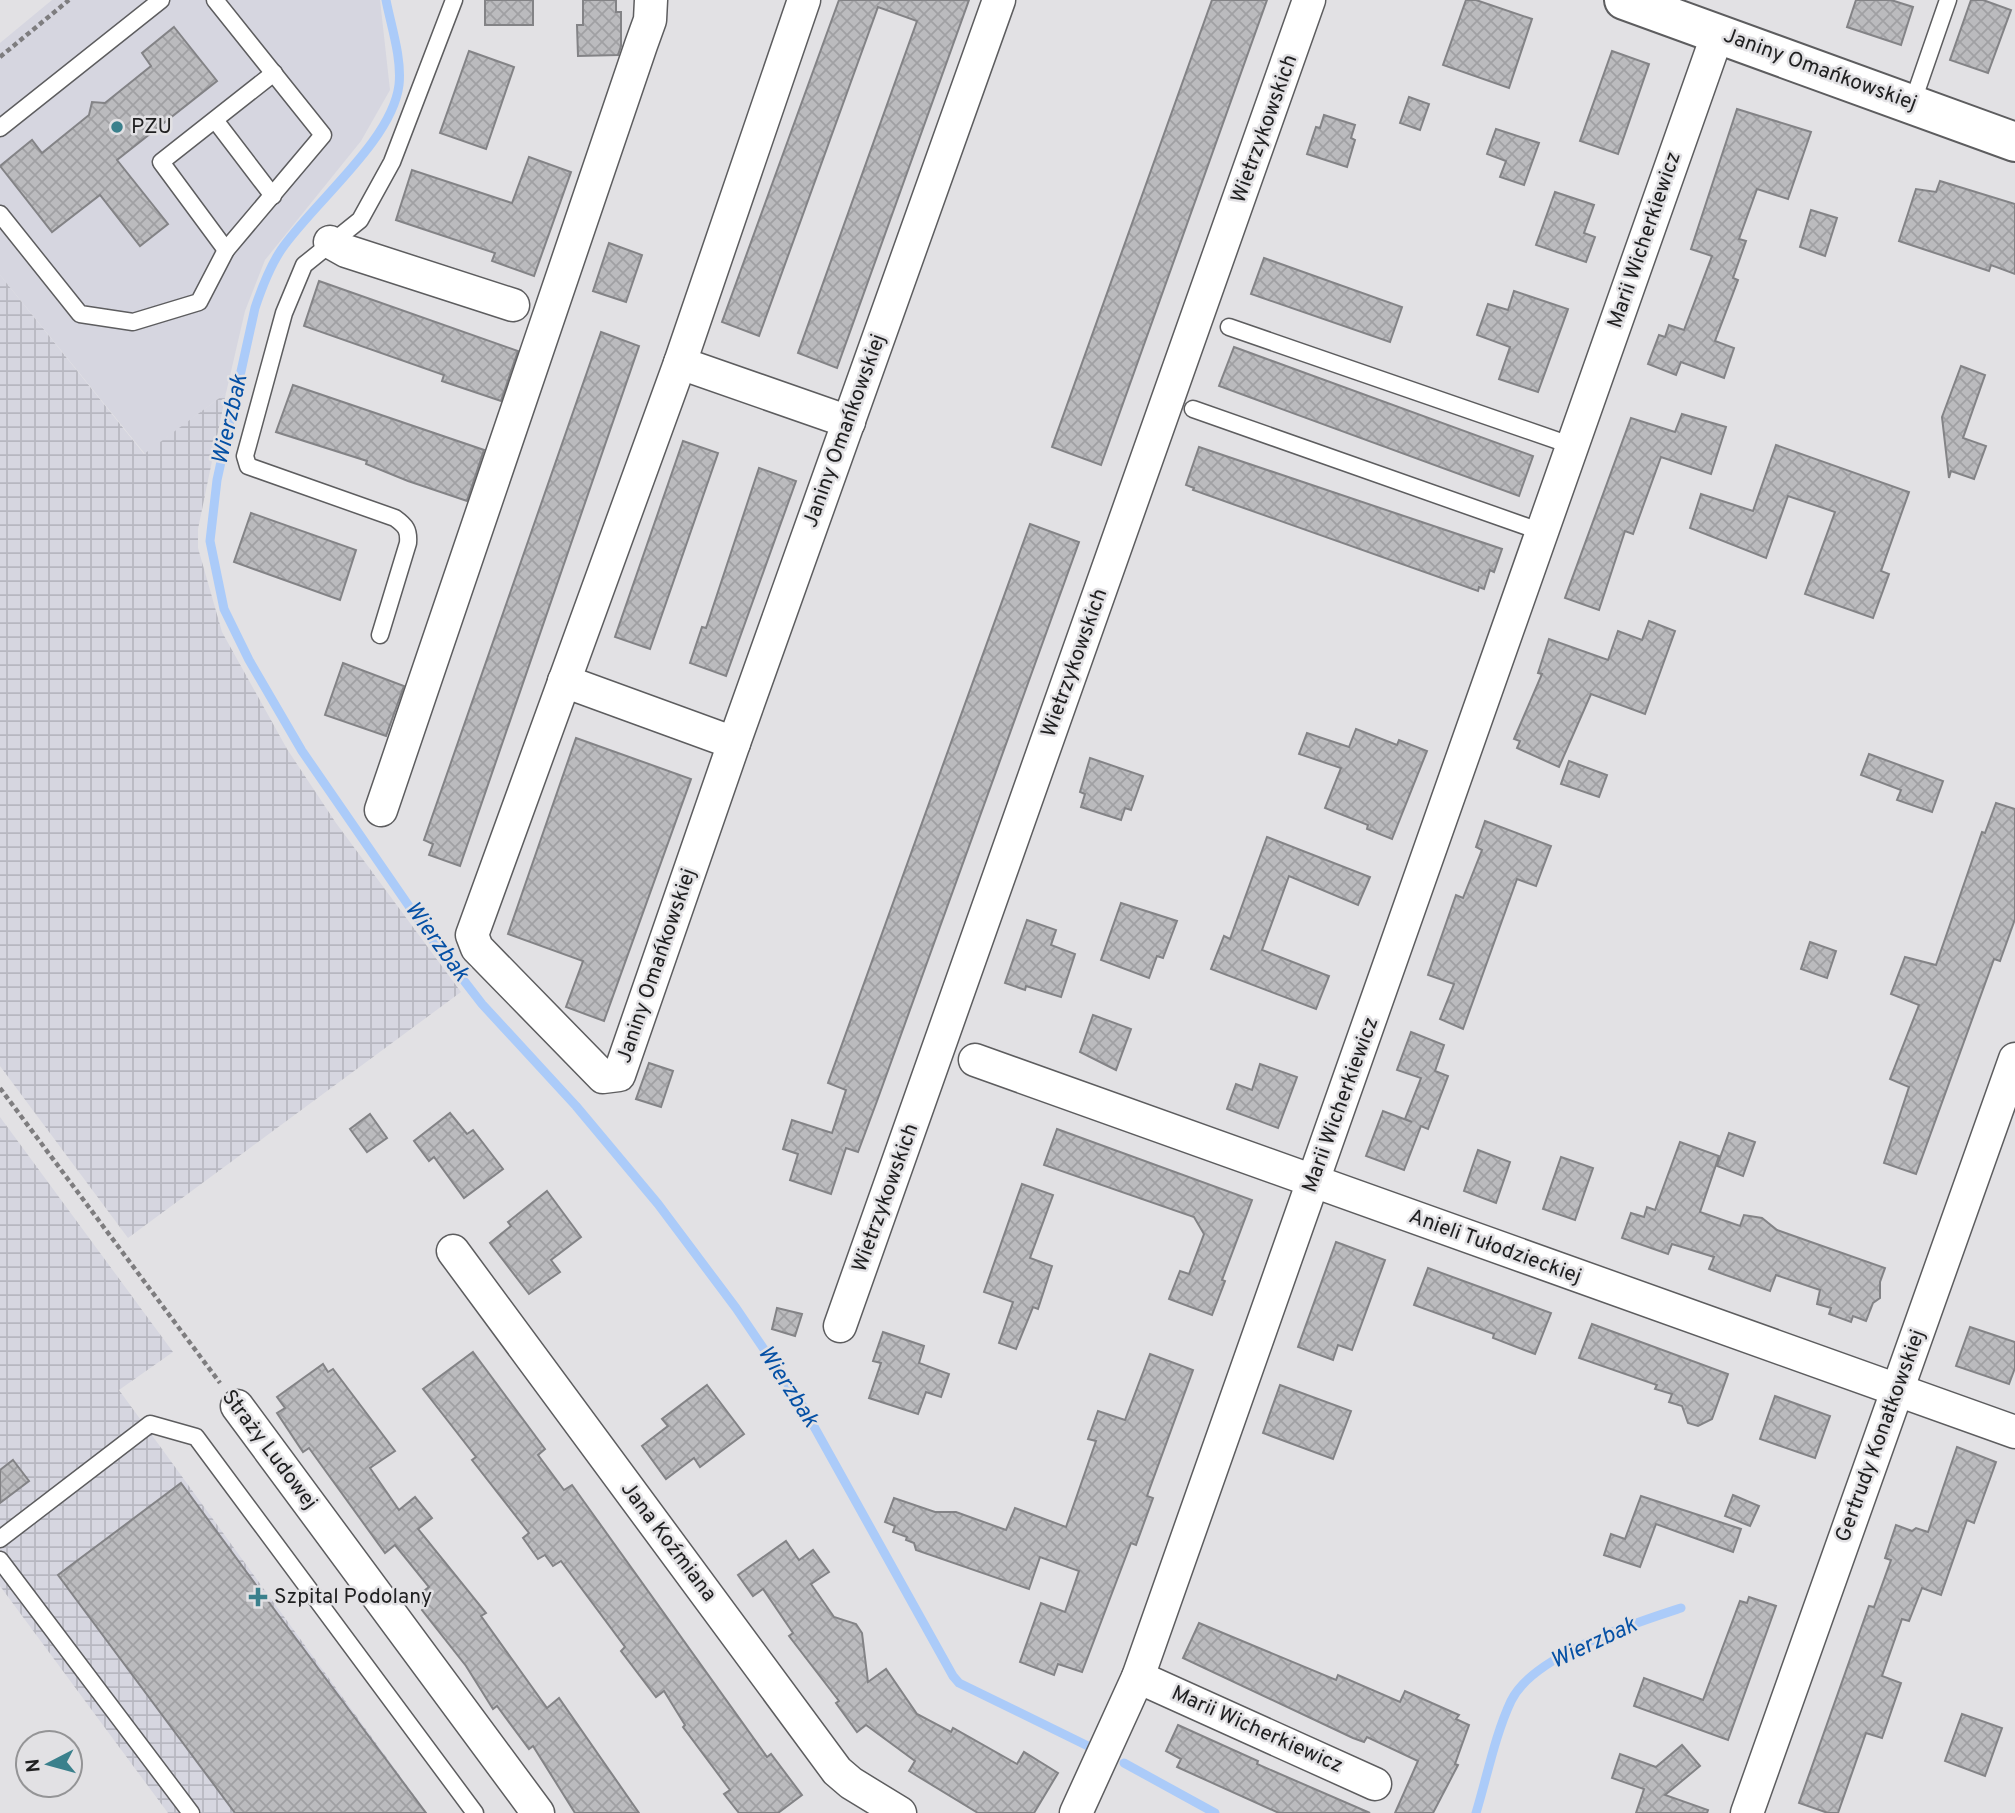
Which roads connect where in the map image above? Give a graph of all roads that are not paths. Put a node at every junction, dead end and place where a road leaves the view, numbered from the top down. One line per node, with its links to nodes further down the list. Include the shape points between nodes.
1 (161, 0): 14 (lane)
2 (215, 0): 11 (lane)
3 (454, 0): 18 (lane, via 392,162 360,220)
4 (651, 0): 30 (street, via 642,45)
5 (804, 0): 22 (street, Janiny Omańkowskiej)
6 (999, 0): 24 (street, Janiny Omańkowskiej)
7 (1309, 0): 35 (street, Wietrzykowskich)
8 (1624, 0): 10 (street, Janiny Omańkowskiej)
9 (1948, 0): 12 (lane)
10 (1718, 33): 12 (street, Janiny Omańkowskiej); 25 (street, Marii Wicherkiewicz)
11 (274, 73): 13 (lane); 16 (lane, via 323,135)
12 (1912, 104): 15 (street, Janiny Omańkowskiej)
13 (215, 120): 16 (lane); 19 (lane, via 161,162)
14 (0, 128)
15 (2015, 142)
16 (273, 196): 19 (lane)
17 (0, 214): 19 (lane, via 80,314 133,322 199,302)
18 (330, 242): 20 (street); 27 (lane, via 304,265 284,313 245,456 248,466 395,518 405,526 408,543)
19 (226, 250)
20 (513, 305)
21 (1229, 327): 25 (lane)
22 (680, 363): 24 (street); 28 (street, Janiny Omańkowskiej)
23 (1194, 409): 26 (lane)
24 (849, 422): 29 (street, Janiny Omańkowskiej)
25 (1573, 446): 26 (street, Marii Wicherkiewicz)
26 (1542, 532): 33 (street, Marii Wicherkiewicz)
27 (380, 635)
28 (564, 681): 29 (street); 29 (street, Janiny Omańkowskiej, via 472,935 477,948 603,1077 619,1075)
29 (734, 743)
30 (381, 810)
31 (2015, 1059): 36 (street, Gertrudy Konatkowskiej)
32 (975, 1060): 33 (street, Anieli Tułodzieckiej)
33 (1313, 1183): 36 (street, Anieli Tułodzieckiej); 41 (street, Marii Wicherkiewicz)
34 (453, 1251): 46 (street, Jana Koźmiana, via 837,1771)
35 (840, 1326)
36 (1897, 1391): 38 (street, Anieli Tułodzieckiej); 48 (street, Gertrudy Konatkowskiej)
37 (237, 1406): 45 (street, Straży Ludowej)
38 (2015, 1432)
39 (0, 1539): 44 (lane, via 150,1424 195,1437)
40 (0, 1560): 43 (lane)
41 (1138, 1677): 42 (street, Marii Wicherkiewicz); 47 (street, Marii Wicherkiewicz)
42 (1375, 1784)
43 (191, 1813)
44 (475, 1813)
45 (538, 1813)
46 (900, 1813)
47 (1076, 1813)
48 (1747, 1813)

